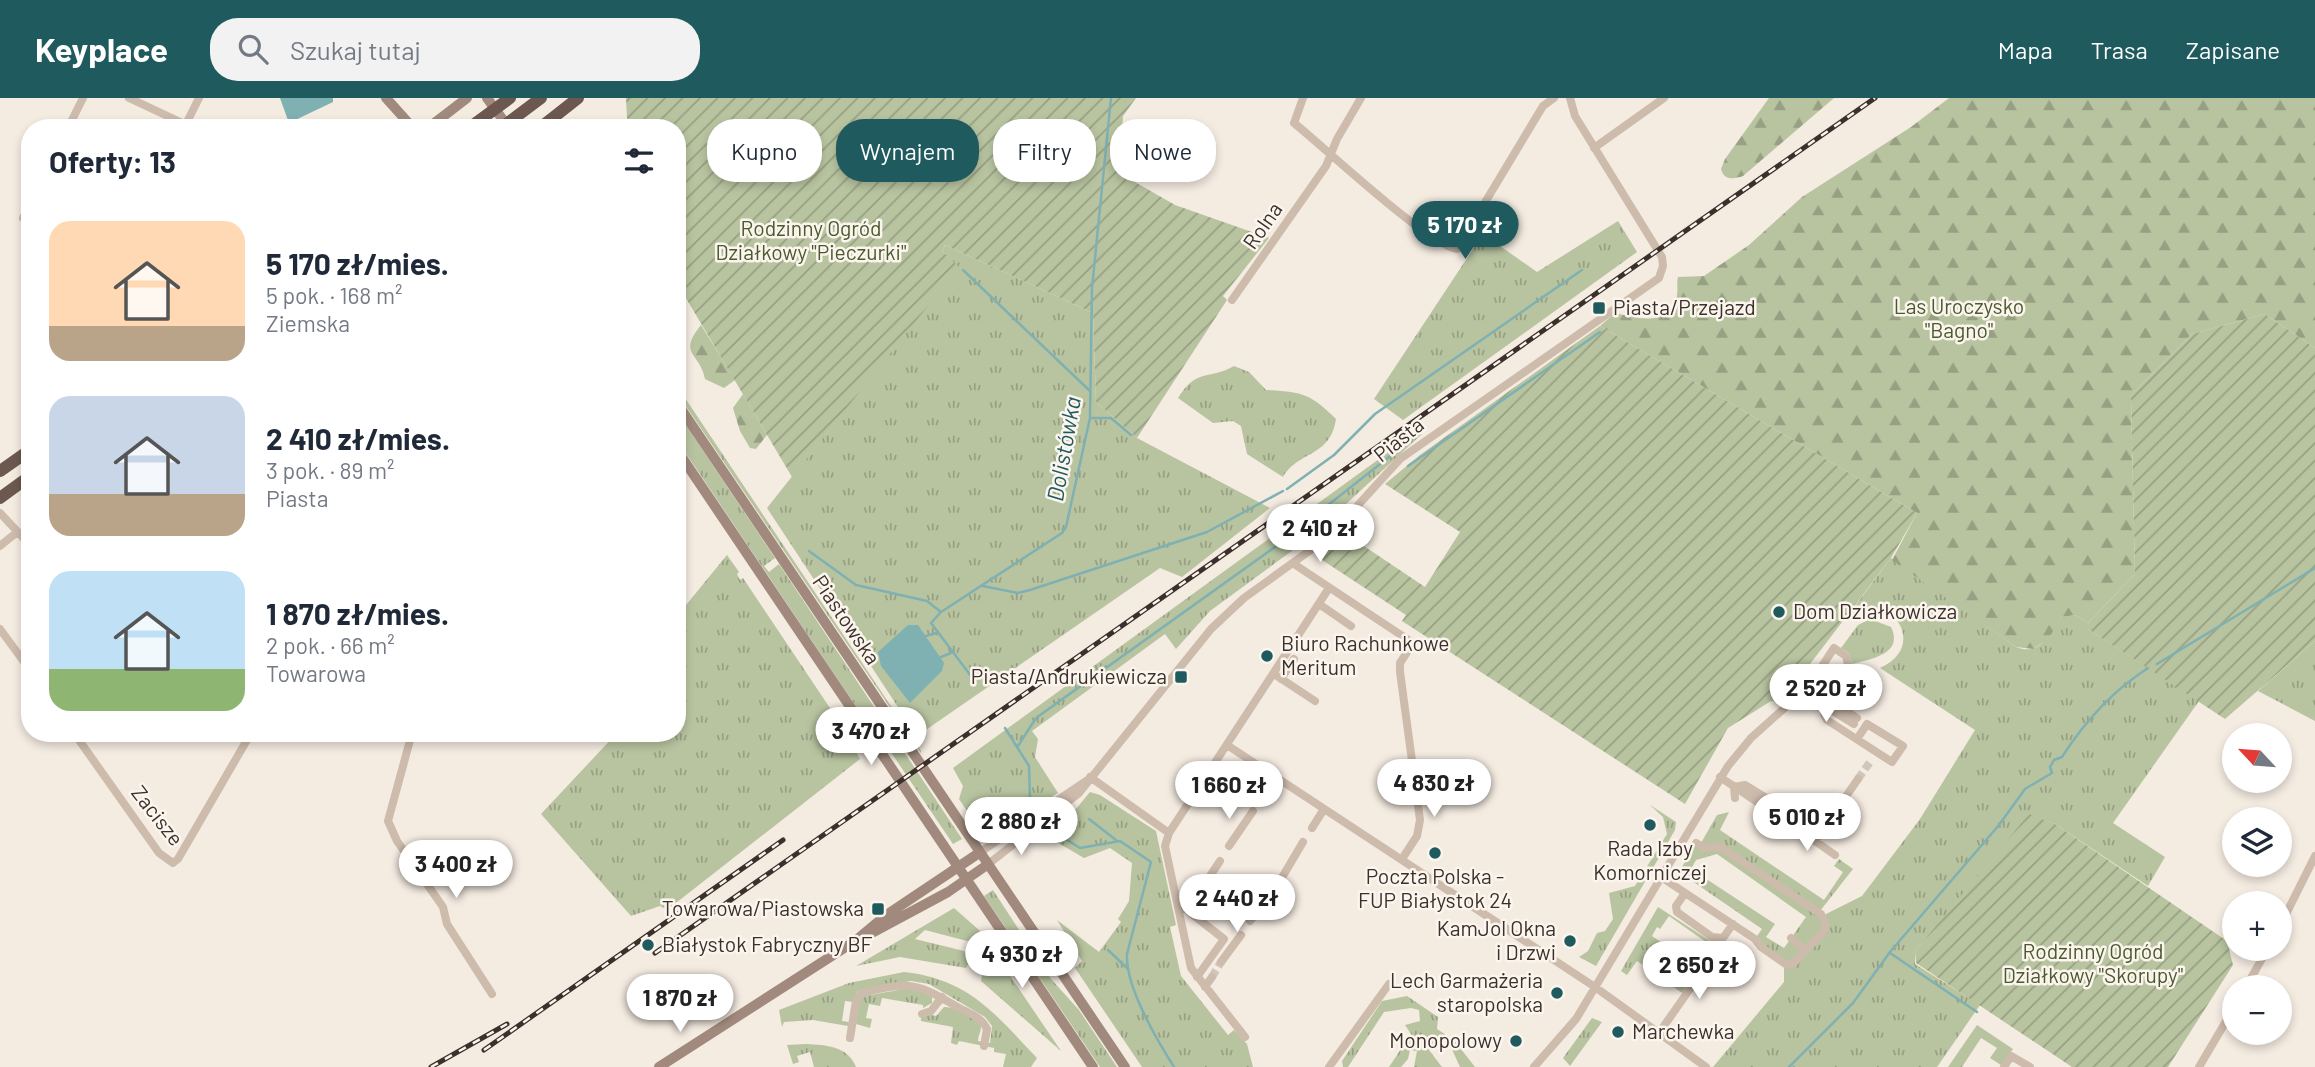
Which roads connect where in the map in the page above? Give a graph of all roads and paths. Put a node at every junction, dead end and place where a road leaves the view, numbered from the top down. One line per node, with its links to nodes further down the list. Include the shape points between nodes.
1 (83, 98): 15 (street)
2 (129, 98): 16 (street)
3 (198, 98): 17 (street)
4 (386, 98): 18 (main road)
5 (467, 98): 19 (main road)
6 (487, 98): 21 (main road)
7 (510, 98): 20 (highway, bridge)
8 (541, 98): 22 (highway, bridge)
9 (578, 98): 23 (highway)
10 (1303, 98): 25 (street, via 1294,123)
11 (1361, 98): 25 (street, Rolna)
12 (1554, 98): 25 (street, via 1543,106 1457,249 1410,221)
13 (1570, 98): 24 (street)
14 (1664, 98): 24 (street)
15 (72, 119)
16 (175, 119)
17 (192, 119)
18 (405, 119)
19 (440, 119)
20 (481, 119)
21 (502, 119)
22 (513, 119)
23 (551, 119)
24 (1594, 148): 37 (street, Piasta, via 1658,250 1663,266 1655,281 1400,459 1338,528)
25 (1332, 153): 26 (street, Rolna)
26 (1232, 300)
27 (686, 416): 73 (main road, Piastowska)
28 (21, 456): 30 (highway)
29 (686, 463): 79 (main road)
30 (0, 471)
31 (21, 483): 32 (highway)
32 (0, 498)
33 (0, 513): 34 (street)
34 (16, 533): 35 (street); 36 (street)
35 (21, 537)
36 (0, 546)
37 (1294, 564): 38 (street); 58 (street, Piasta, via 1244,598 1211,629)
38 (1329, 588): 39 (street); 76 (street, via 1413,643 1400,672 1420,820 1417,836)
39 (1319, 604): 40 (street); 44 (street)
40 (1345, 624)
41 (0, 628): 42 (street)
42 (21, 657)
43 (1294, 659): 44 (street)
44 (1278, 676): 47 (street); 53 (street)
45 (1812, 683): 45 (street, via 1849,670 1846,656 1834,649); 46 (street); 57 (street, via 1744,746)
46 (1824, 697): 48 (street, via 1833,711); 49 (street, via 1827,720)
47 (1315, 701)
48 (1855, 721)
49 (1857, 739): 54 (street); 54 (street, via 1867,724 1903,746 1892,762)
50 (80, 742): 51 (street, Zacisze, via 159,853 173,863)
51 (246, 742)
52 (410, 742): 102 (street, via 388,821)
53 (1227, 745): 56 (street); 68 (street)
54 (1877, 752): 55 (street)
55 (1870, 762)
56 (1275, 777): 61 (street); 64 (street)
57 (1720, 777): 60 (street); 80 (street)
58 (1090, 778): 66 (street, Piasta); 68 (street)
59 (1858, 779): 69 (street)
60 (1734, 787): 62 (street); 63 (street, via 1745,785); 69 (street)
61 (1263, 796)
62 (1735, 798)
63 (1766, 798)
64 (1324, 809): 67 (street); 76 (street)
65 (1253, 811): 72 (street)
66 (1035, 823): 73 (street, Piasta); 78 (street, Piasta)
67 (1312, 828)
68 (1169, 833): 88 (street, via 1166,846)
69 (1815, 841): 74 (street)
70 (1303, 842): 89 (street, via 1270,898)
71 (1696, 844): 94 (street, via 1720,847 1821,914 1826,926)
72 (1229, 846)
73 (979, 853): 78 (main road, Piastowska); 79 (main road)
74 (1835, 855)
75 (2315, 856): 86 (street)
76 (1402, 859): 101 (street)
77 (1220, 861): 82 (street)
78 (987, 865): 81 (main road); 113 (main road, Piastowska)
79 (957, 867): 81 (main road); 84 (main road)
80 (1661, 877): 83 (street); 101 (street)
81 (966, 880): 87 (main road); 112 (main road)
82 (1202, 888)
83 (1685, 893): 90 (street); 90 (street, via 1677,912 1712,937 1723,939)
84 (917, 894): 87 (main road, via 924,897); 93 (main road)
85 (1192, 902): 88 (street)
86 (2292, 902)
87 (924, 906): 93 (main road)
88 (1181, 908): 98 (street, via 1187,959); 98 (street, via 1224,939)
89 (1250, 921)
90 (1733, 924): 94 (street, via 1787,965)
91 (1241, 935): 96 (street)
92 (1791, 938): 94 (street)
93 (855, 941): 111 (main road)
94 (1805, 950)
95 (1715, 953): 106 (street)
96 (1221, 962)
97 (1212, 976): 100 (street)
98 (1197, 977): 100 (street)
99 (1389, 985): 110 (street)
100 (1205, 986): 107 (street)
101 (1595, 987): 106 (street); 114 (street, via 1570,1027)
102 (492, 994)
103 (942, 998): 104 (street); 108 (street, via 931,989 909,984 862,993 856,1001); 109 (street, via 984,1023)
104 (922, 1014)
105 (2222, 1029): 118 (street)
106 (1659, 1033): 115 (street)
107 (1245, 1037)
108 (850, 1038)
109 (984, 1046)
110 (1332, 1066)
111 (659, 1067)
112 (1093, 1067)
113 (1125, 1067)
114 (1534, 1067)
115 (1706, 1067)
116 (2004, 1067): 117 (street, via 2011,1056)
117 (2030, 1067)
118 (2200, 1067)

